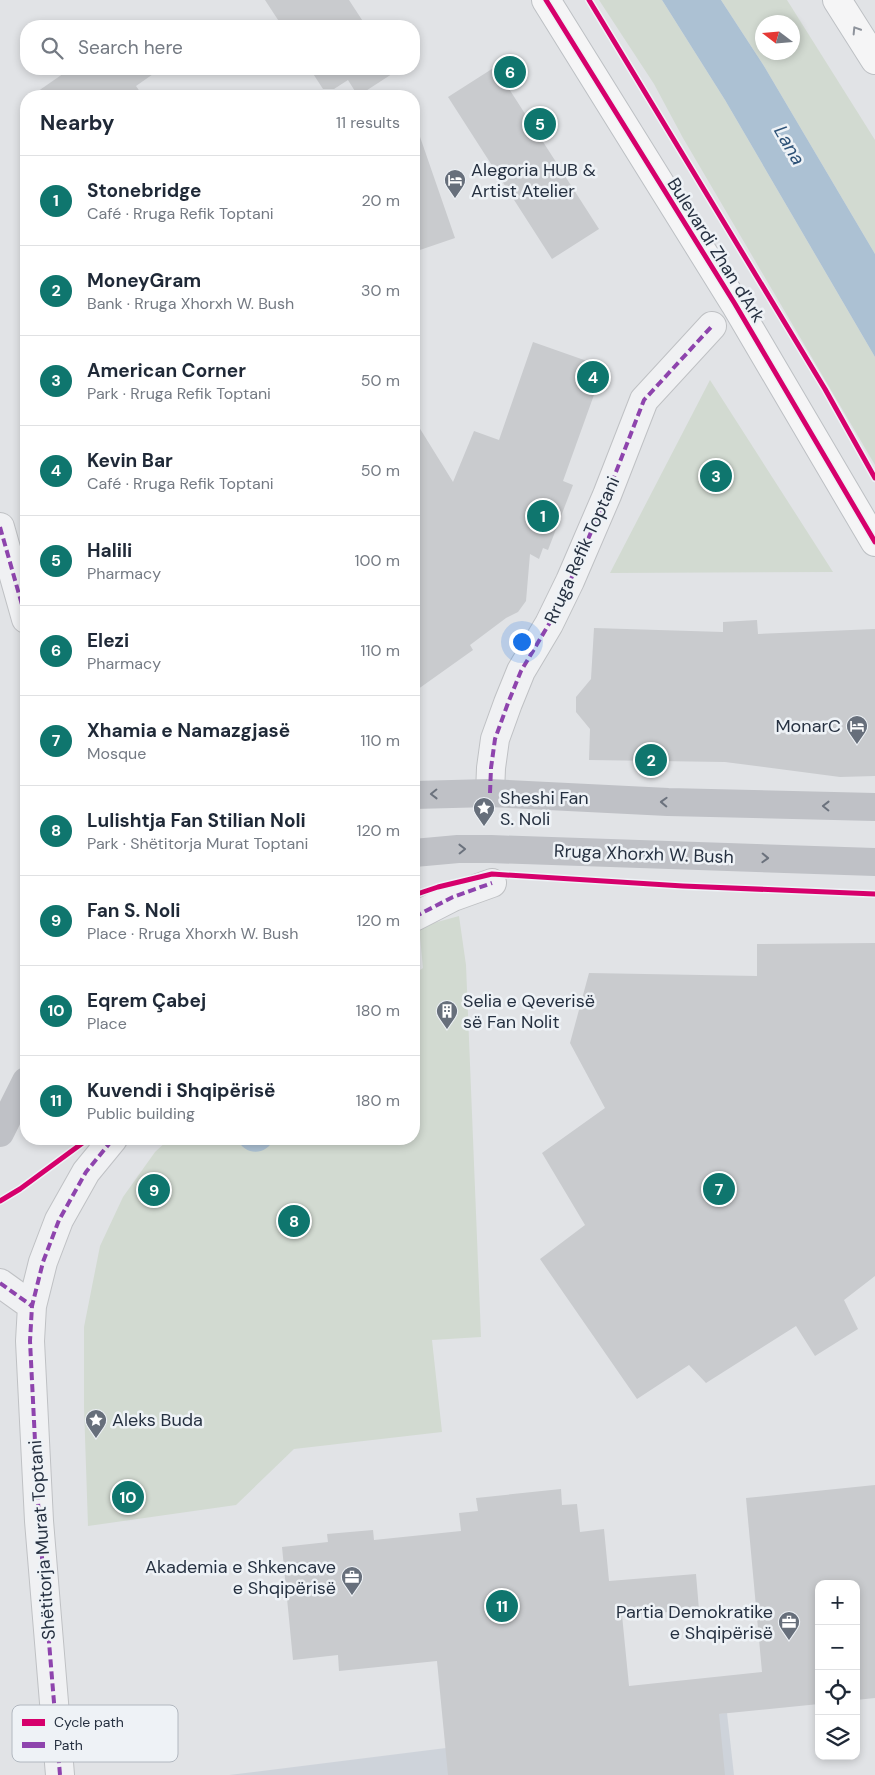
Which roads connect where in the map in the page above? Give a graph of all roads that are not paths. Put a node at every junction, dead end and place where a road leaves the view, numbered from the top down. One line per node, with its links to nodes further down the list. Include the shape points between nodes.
1 (546, 0): 6 (main road, Bulevardi Zhan d'Ark, via 735,304)
2 (837, 0): 3 (main road, one-way to 2)
3 (875, 60)
4 (712, 326): 8 (street, Rruga Refik Toptani, via 644,400 564,596 521,671 494,739)
5 (0, 527): 7 (street)
6 (875, 542)
7 (20, 598)
8 (490, 793): 9 (main road, one-way to 9); 10 (main road, one-way to 8, via 668,802)
9 (420, 795)
10 (875, 807)
11 (420, 852): 12 (main road, Rruga Xhorxh W. Bush, one-way to 12, via 491,849)
12 (875, 862)
13 (492, 883): 14 (street, via 453,897)
14 (420, 914)
15 (20, 1093): 17 (main road)
16 (20, 1126): 18 (main road)
17 (0, 1133)
18 (0, 1139)
19 (108, 1145): 21 (street, Shëtitorja Murat Toptani, via 86,1172 60,1220 43,1262)
20 (0, 1283): 21 (street)
21 (32, 1306): 22 (street, Shëtitorja Murat Toptani, via 30,1341 39,1521)
22 (54, 1705)
23 (59, 1762): 24 (street, Shëtitorja Murat Toptani)
24 (60, 1775)

